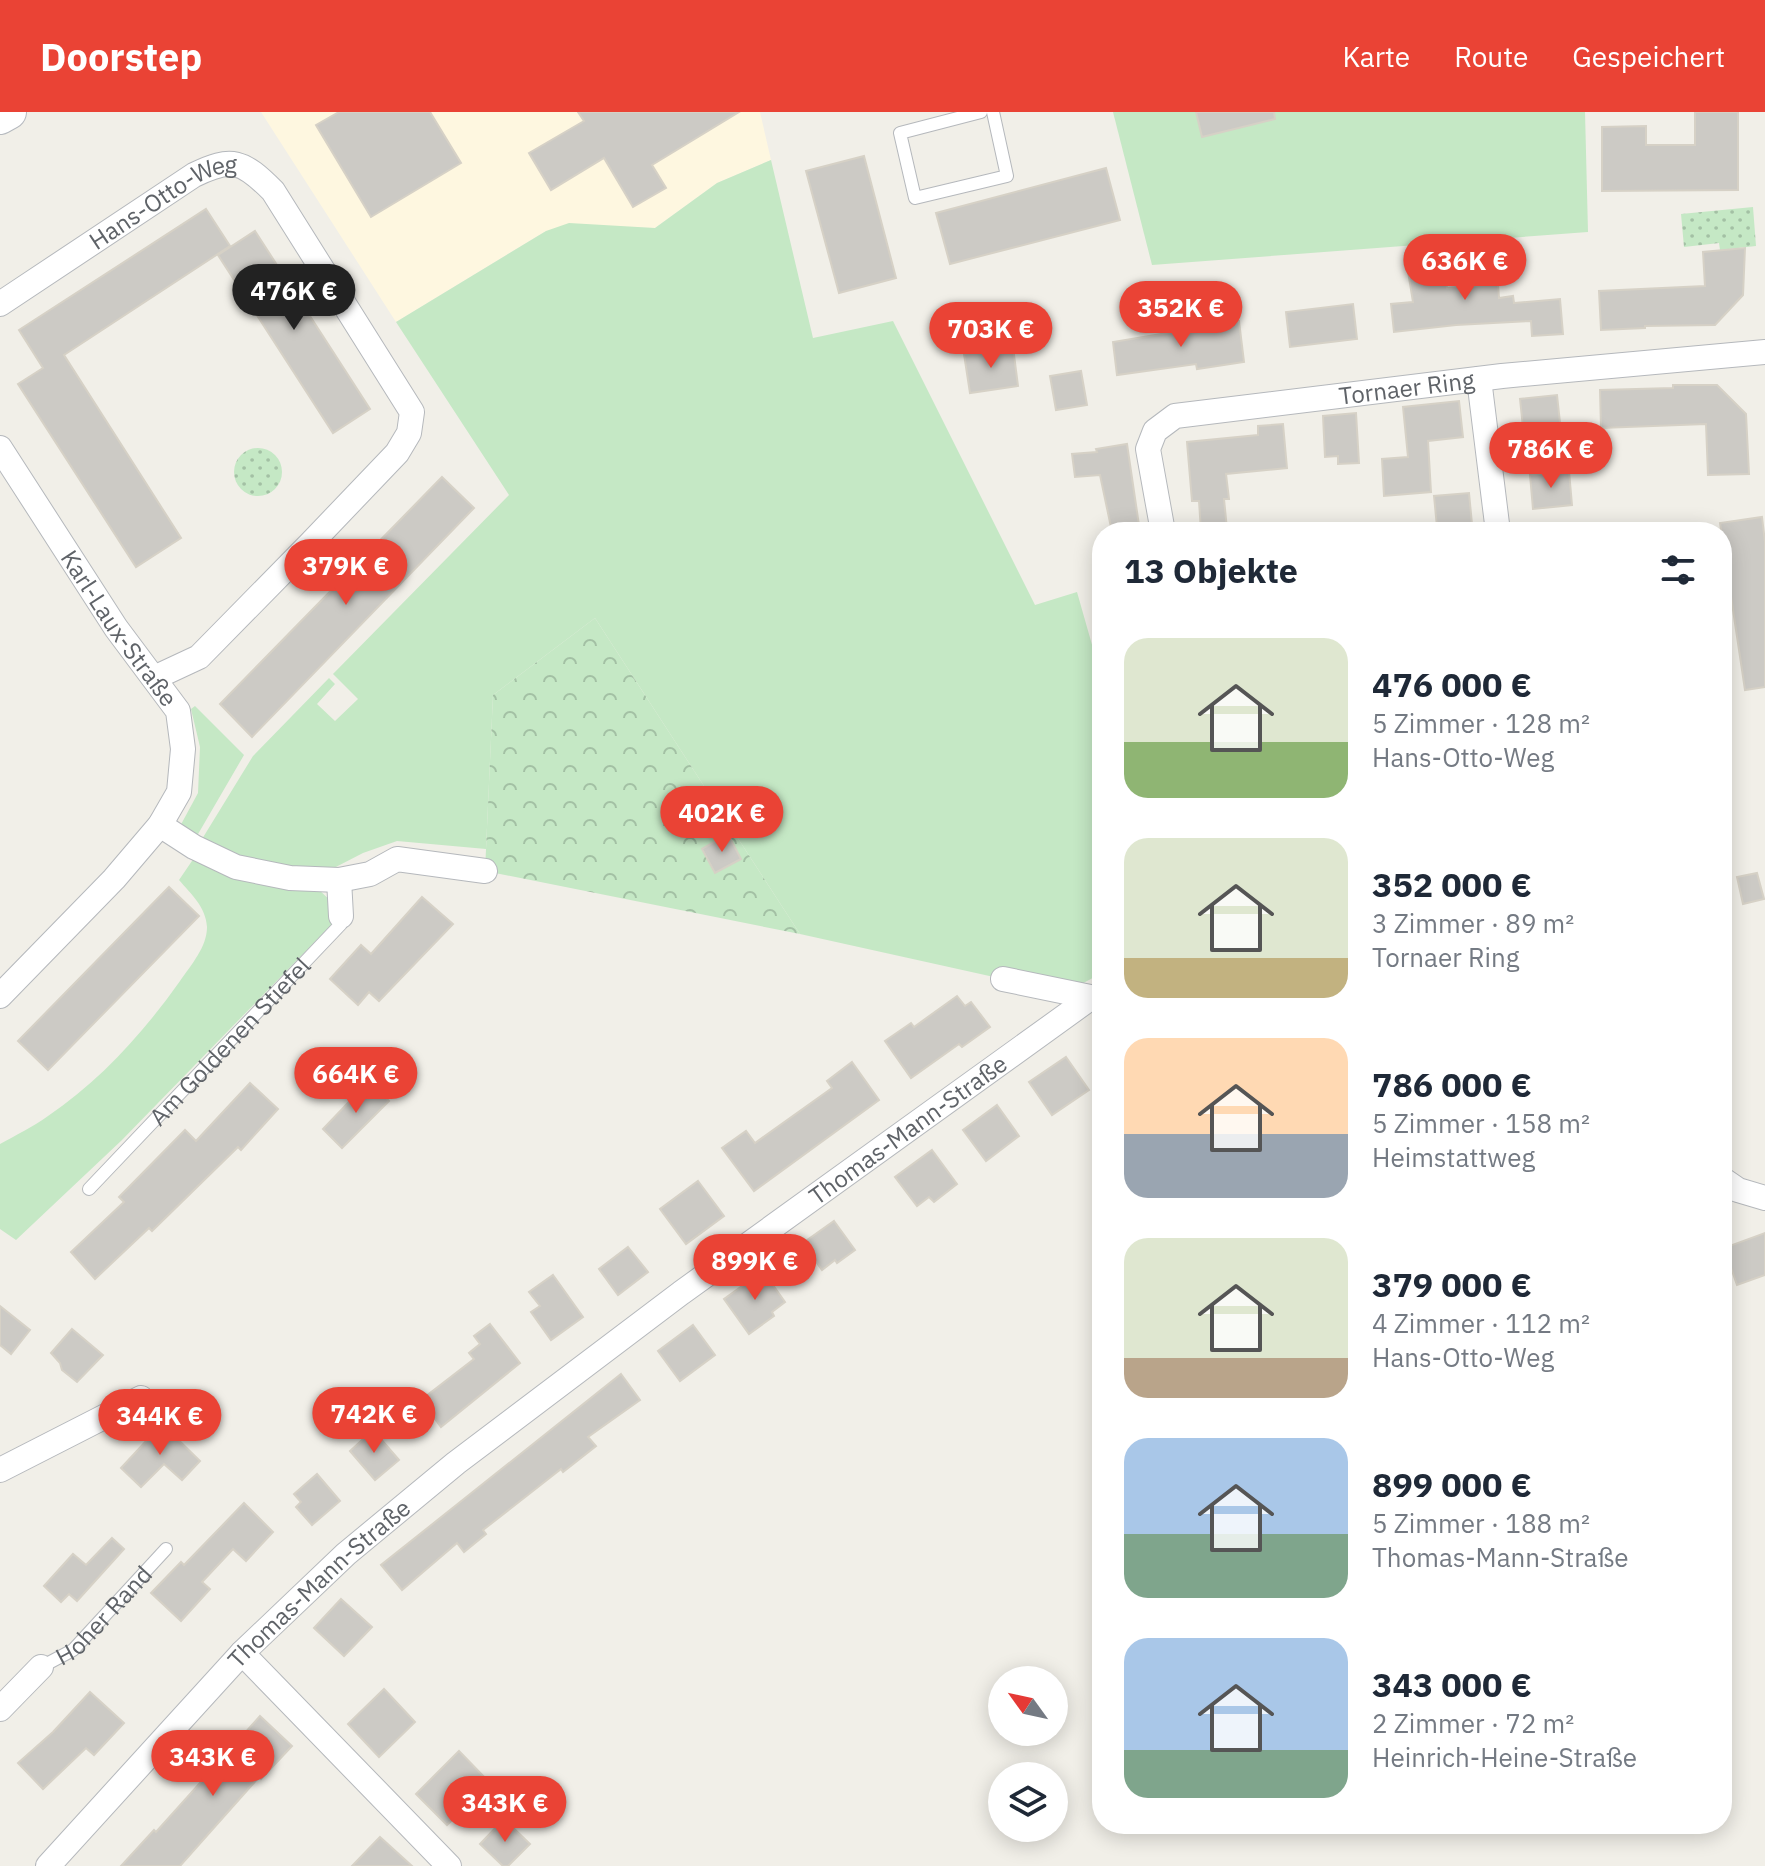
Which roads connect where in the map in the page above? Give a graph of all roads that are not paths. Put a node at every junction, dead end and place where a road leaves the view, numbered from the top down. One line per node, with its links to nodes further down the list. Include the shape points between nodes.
1 (9, 112): 4 (main road)
2 (981, 112): 3 (lane, via 900,133 915,198 1007,176)
3 (993, 112)
4 (0, 117)
5 (0, 304): 11 (street, Hans-Otto-Weg, via 194,175 220,162 239,165 273,191 412,412 409,433 397,453 321,532 199,657)
6 (1765, 352): 7 (street, Tornaer Ring)
7 (1479, 379): 9 (street, Tornaer Ring, via 1175,416 1155,431 1148,449); 10 (street)
8 (0, 448): 11 (street, Karl-Laux-Straße)
9 (1161, 522)
10 (1497, 522)
11 (154, 678): 12 (street, Karl-Laux-Straße, via 178,711 183,749 179,792)
12 (160, 825): 14 (street, via 236,867 290,878); 17 (street, Karl-Laux-Straße)
13 (485, 871): 14 (street, via 397,859 370,874)
14 (339, 880): 15 (street, Am Goldenen Stiefel)
15 (341, 916): 21 (lane, Am Goldenen Stiefel, via 341,924)
16 (1003, 979): 18 (street)
17 (0, 996)
18 (1092, 998)
19 (1092, 1002): 26 (street, Thomas-Mann-Straße, via 681,1293 469,1454 346,1554)
20 (1732, 1186): 22 (street)
21 (89, 1189)
22 (1765, 1198)
23 (141, 1398): 24 (street)
24 (0, 1470)
25 (166, 1549): 27 (lane, Hoher Rand, via 73,1650)
26 (242, 1653): 29 (street, Thomas-Mann-Straße); 30 (street)
27 (41, 1667): 28 (street, Hoher Rand)
28 (0, 1709)
29 (48, 1866)
30 (449, 1866)

